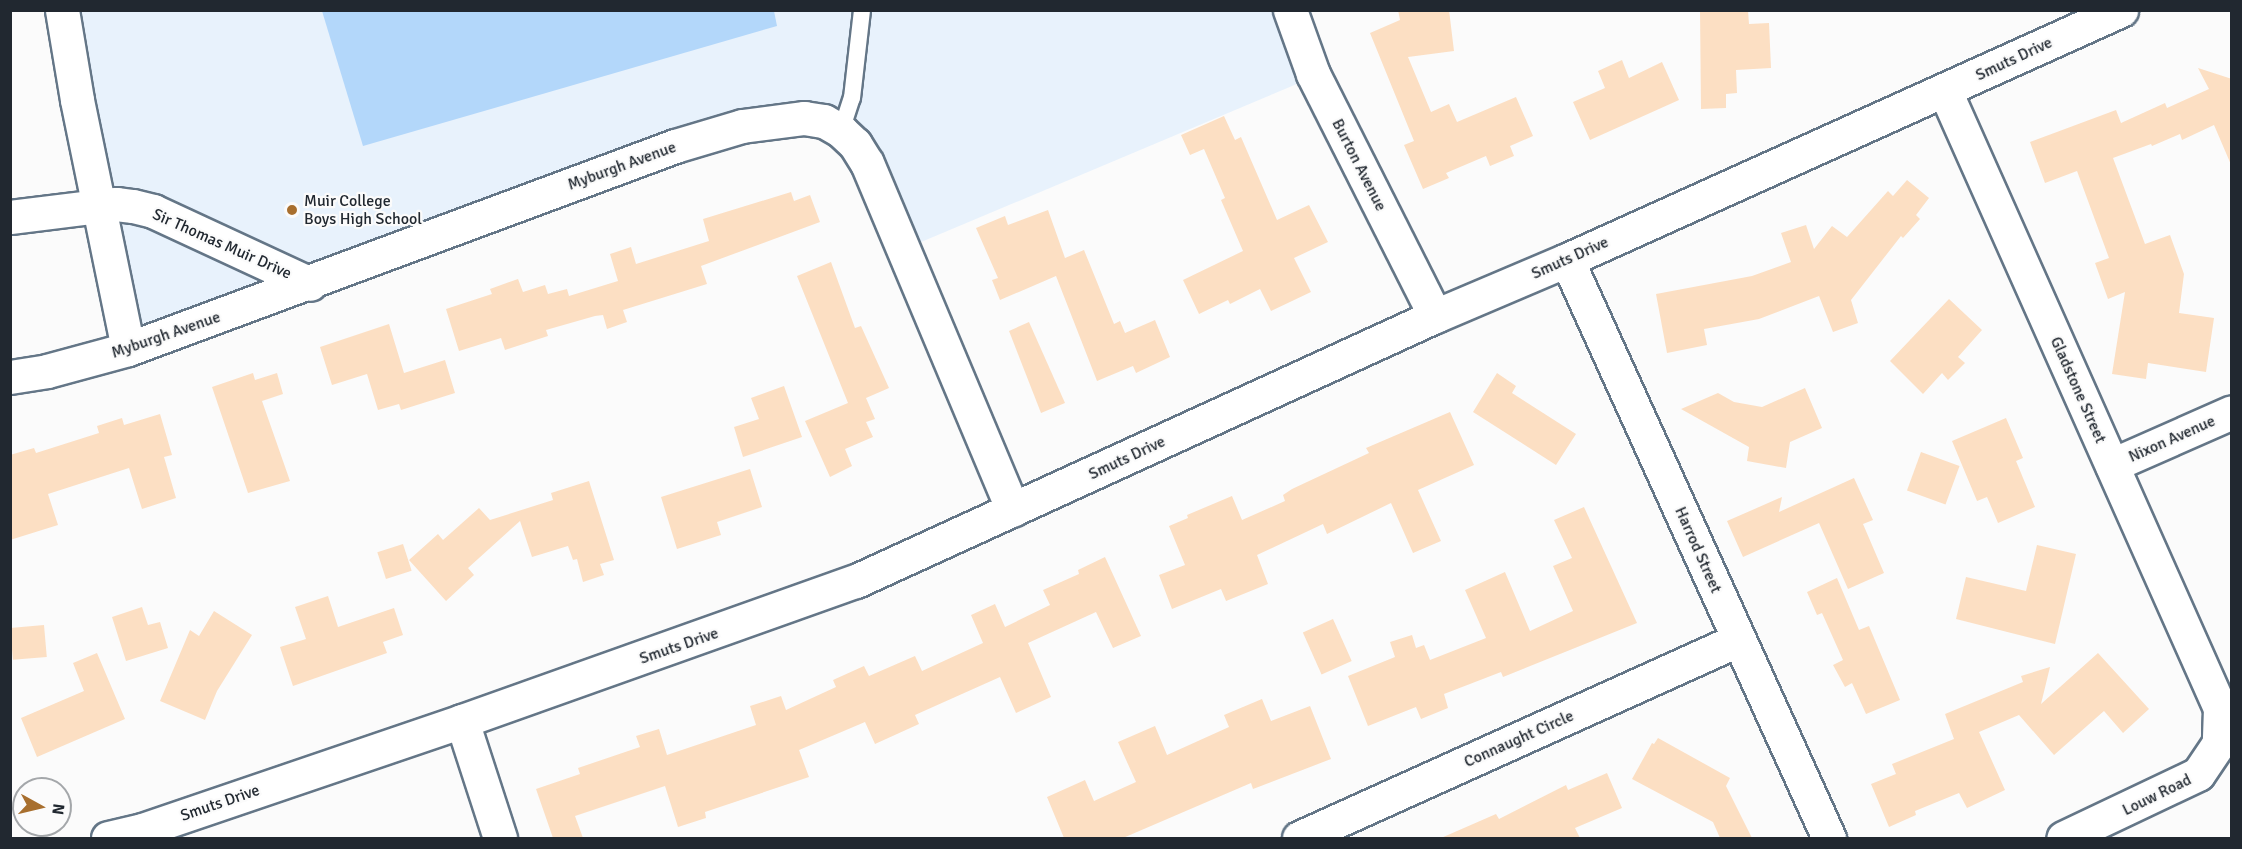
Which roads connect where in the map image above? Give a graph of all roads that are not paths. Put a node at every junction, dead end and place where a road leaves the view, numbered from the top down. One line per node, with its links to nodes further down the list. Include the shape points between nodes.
1 (62, 10): 7 (street)
2 (862, 10): 6 (lane, via 852,98)
3 (1290, 10): 11 (street, Burton Avenue, via 1313,74)
4 (2121, 10): 5 (street, Smuts Drive)
5 (1945, 91): 9 (street, Smuts Drive); 15 (street, Gladstone Street)
6 (841, 131): 10 (street, Myburgh Avenue, via 824,121 804,118 742,126 675,146); 16 (street, Myburgh Avenue, via 867,163)
7 (98, 207): 8 (street, Sir Thomas Muir Drive); 10 (street, Sir Thomas Muir Drive, via 116,204 153,211); 12 (street)
8 (10, 217)
9 (1567, 260): 11 (street, Smuts Drive); 17 (street, Harrod Street)
10 (310, 284): 12 (street, Myburgh Avenue)
11 (1435, 316): 16 (street, Smuts Drive)
12 (128, 349): 13 (street, Myburgh Avenue)
13 (10, 377)
14 (2232, 412): 15 (street, Nixon Avenue)
15 (2112, 465): 18 (street, Gladstone Street)
16 (1013, 510): 19 (street, Smuts Drive, via 856,581)
17 (1738, 640): 22 (street, Connaught Circle); 23 (street, Harrod Street)
18 (2213, 688): 24 (street, Louw Road, via 2220,708 2218,743 2198,774)
19 (462, 721): 20 (street, Smuts Drive, via 142,830); 21 (street)
20 (108, 838)
21 (500, 838)
22 (1299, 838)
23 (1829, 838)
24 (2063, 838)

